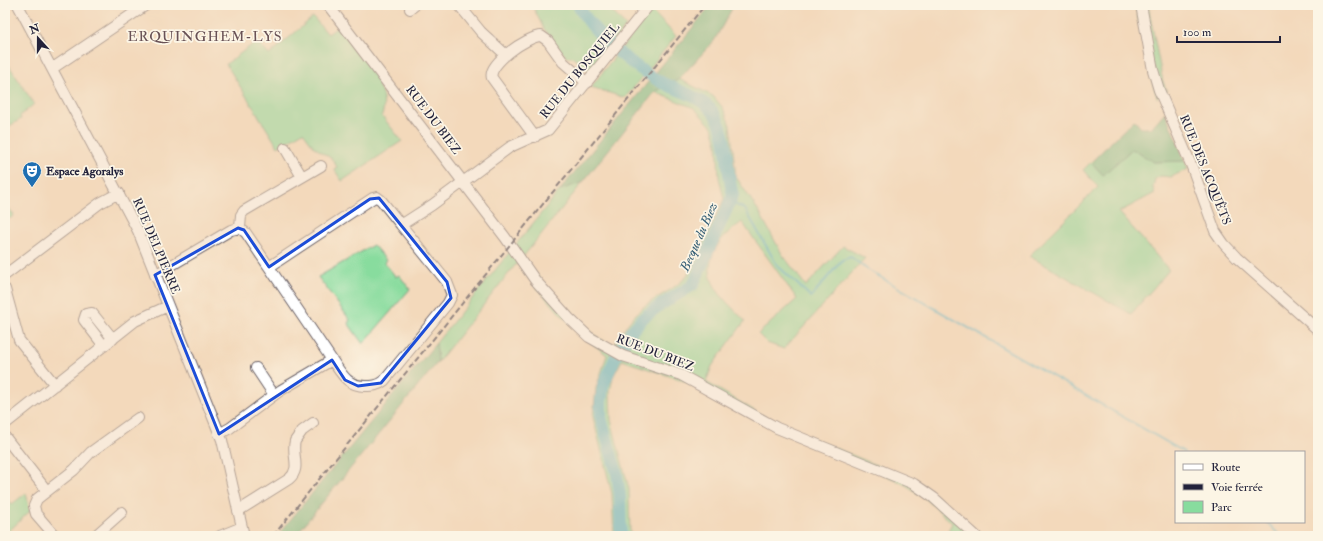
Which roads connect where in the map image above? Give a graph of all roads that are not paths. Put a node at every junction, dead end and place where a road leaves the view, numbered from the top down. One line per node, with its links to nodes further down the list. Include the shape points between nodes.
1 (18, 5): 8 (street, RUE DELPIERRE)
2 (146, 5): 8 (street)
3 (328, 5): 14 (street, RUE DU BIEZ)
4 (459, 5): 7 (street, via 481,32)
5 (649, 5): 9 (street, RUE DU BOSQUIEL)
6 (1141, 5): 23 (street, RUE DES ACQUÊTS, via 1159,90 1192,167 1215,231 1237,258)
7 (506, 55): 9 (street, via 529,39 541,36); 10 (street, via 494,66 491,75)
8 (53, 68): 15 (street, RUE DELPIERRE)
9 (587, 83): 10 (street, RUE DU BOSQUIEL, via 552,126)
10 (535, 137): 14 (street, RUE DU BOSQUIEL, via 510,147)
11 (285, 148): 13 (street)
12 (321, 166): 13 (street)
13 (302, 177): 17 (street, via 244,211 241,215)
14 (463, 183): 16 (street, RUE DU BOSQUIEL); 42 (street, RUE DU BIEZ, via 542,288 585,333 623,356 681,375 777,428 914,484 934,498)
15 (118, 193): 19 (street, via 100,203); 20 (street, RUE DELPIERRE, via 138,231)
16 (401, 225): 18 (street, via 381,200 377,197 372,198); 26 (street, via 449,285 452,295 450,300 381,383 368,386 351,384 345,380)
17 (240, 228): 18 (street); 20 (street, via 231,230)
18 (269, 267): 26 (street)
19 (5, 275)
20 (155, 275): 22 (street, RUE DELPIERRE)
21 (5, 289): 28 (street, via 18,337)
22 (168, 306): 24 (street, via 138,319); 33 (street, RUE DELPIERRE)
23 (1318, 330)
24 (113, 339): 25 (street); 25 (street, via 92,313 86,314 85,322)
25 (104, 346): 28 (street)
26 (332, 360): 29 (street)
27 (256, 368): 29 (street)
28 (55, 385): 32 (street)
29 (274, 395): 33 (street)
30 (138, 418): 35 (street, via 91,452 76,468)
31 (313, 423): 36 (street, via 294,441 295,473)
32 (5, 424)
33 (219, 434): 36 (street, RUE DELPIERRE)
34 (5, 437): 35 (street)
35 (47, 491): 39 (street, via 37,498 34,509)
36 (238, 511): 38 (street, RUE DELPIERRE)
37 (122, 512): 40 (street)
38 (243, 532): 41 (street)
39 (55, 536)
40 (95, 536)
41 (220, 536)
42 (976, 536)

